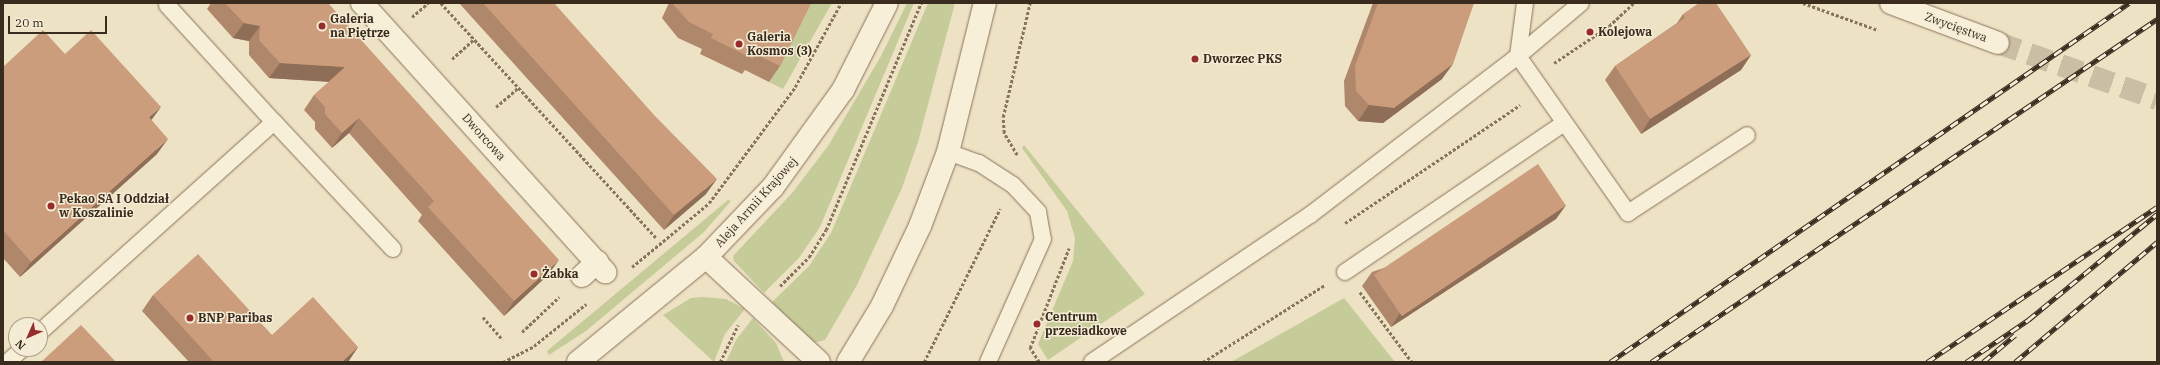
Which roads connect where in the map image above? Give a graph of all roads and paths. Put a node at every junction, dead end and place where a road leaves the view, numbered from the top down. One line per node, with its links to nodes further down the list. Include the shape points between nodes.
1 (362, 3): 24 (street, Dworcowa)
2 (441, 3): 21 (path)
3 (841, 3): 24 (path, via 795,87 709,203)
4 (887, 3): 23 (street, Aleja Armii Krajowej, via 843,90 809,141 773,187)
5 (921, 3): 26 (path, via 826,230 804,262)
6 (985, 3): 18 (street)
7 (1525, 3): 13 (lane)
8 (1581, 3): 13 (lane)
9 (1634, 3): 14 (path, via 1609,26 1547,67)
10 (1891, 3): 12 (street, Zwycięstwa)
11 (167, 4): 15 (lane)
12 (1998, 43)
13 (1518, 56): 14 (lane); 41 (lane, via 1310,215)
14 (1540, 91): 16 (lane); 20 (path)
15 (274, 122): 22 (lane); 31 (lane)
16 (1563, 124): 17 (lane, via 1628,213); 25 (lane)
17 (1747, 135)
18 (948, 152): 38 (street, via 920,226 882,306); 40 (lane, via 979,163 1013,186 1038,212 1043,239)
19 (1002, 207): 39 (path, via 988,226 956,302)
20 (1343, 224)
21 (656, 238)
22 (393, 249)
23 (706, 256): 35 (street, Aleja Armii Krajowej); 37 (street)
24 (602, 270)
25 (1346, 272): 42 (path); 43 (path)
26 (773, 292)
27 (559, 296): 32 (path)
28 (589, 302): 34 (path, via 534,346)
29 (483, 317): 33 (path)
30 (742, 321): 36 (path)
31 (48, 325)
32 (522, 332)
33 (503, 340)
34 (503, 362)
35 (578, 362)
36 (720, 362)
37 (818, 362)
38 (848, 362)
39 (924, 362)
40 (988, 362)
41 (1092, 362)
42 (1203, 362)
43 (1412, 362)

